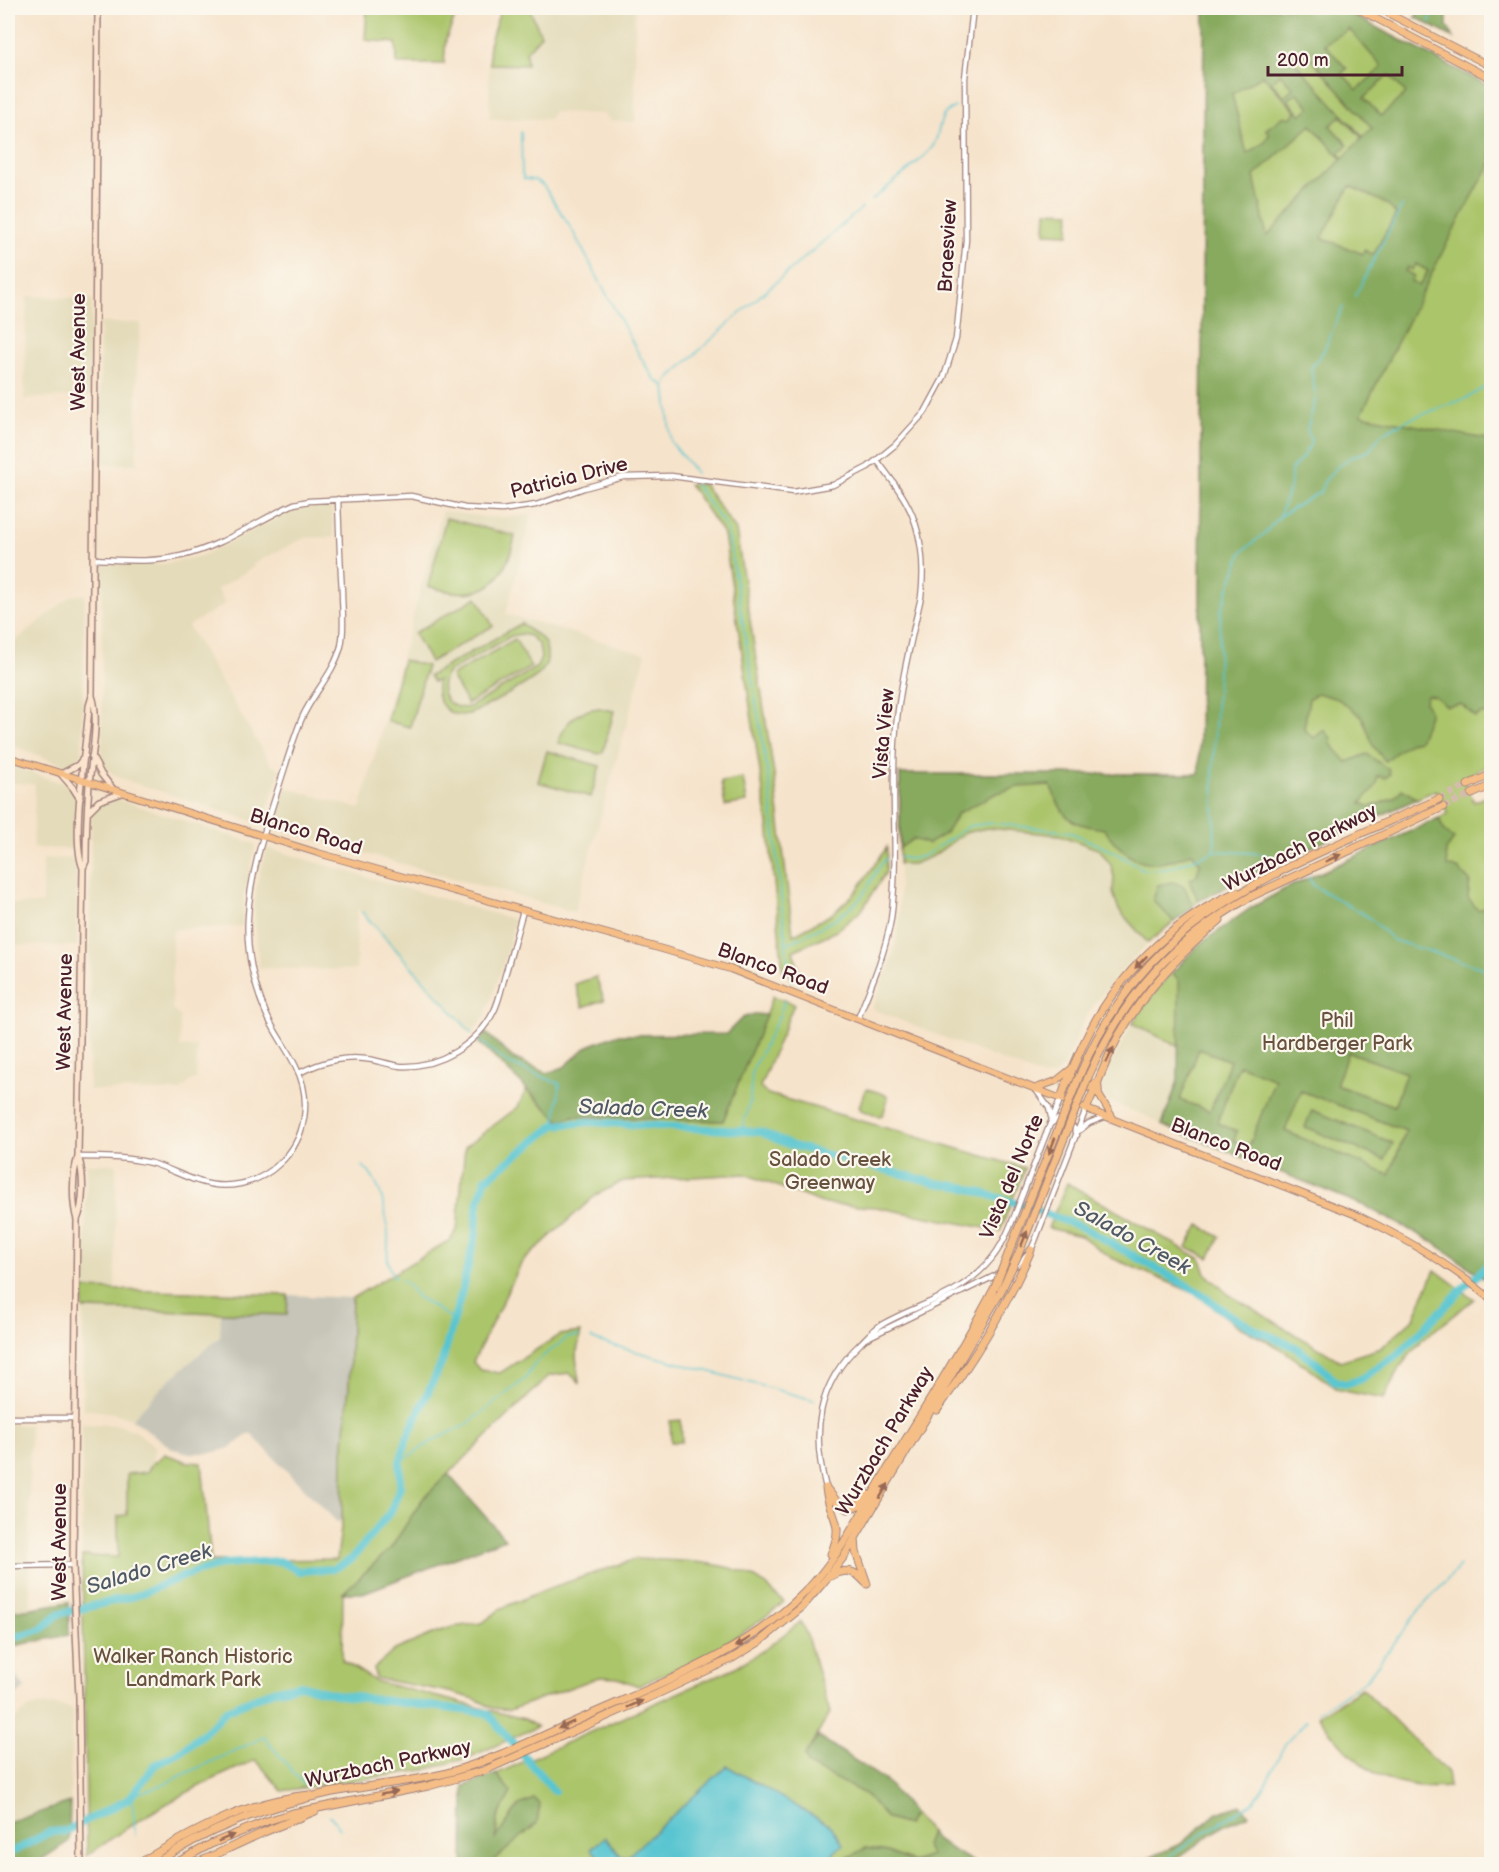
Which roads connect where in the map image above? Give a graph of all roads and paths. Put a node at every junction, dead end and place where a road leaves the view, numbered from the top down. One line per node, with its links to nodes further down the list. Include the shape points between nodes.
1 (98, 8): 9 (main road, West Avenue)
2 (973, 8): 7 (street, Braesview, via 965,78 966,240 956,339 944,377 925,411)
3 (1356, 8): 6 (main road)
4 (1377, 8): 5 (main road)
5 (1491, 67)
6 (1491, 79)
7 (877, 460): 8 (street, Patricia Drive, via 846,480 807,491 779,492 697,479 637,476 599,483 536,505 502,510 465,508 411,496); 30 (street, Vista View, via 908,505 920,538 923,576 896,724 891,918 882,957)
8 (338, 499): 9 (street, Patricia Drive, via 297,503 182,556); 25 (street, via 341,646 335,664 302,718)
9 (93, 559): 10 (main road, West Avenue)
10 (92, 696): 11 (main road, West Avenue); 13 (main road, West Avenue)
11 (85, 754): 14 (main road, via 78,765); 16 (main road, West Avenue)
12 (8, 757): 14 (main road, Blanco Road)
13 (92, 757): 16 (main road, West Avenue); 19 (main road)
14 (61, 774): 16 (main road, Blanco Road); 22 (main road)
15 (1491, 774): 17 (highway)
16 (86, 782): 19 (main road, Blanco Road); 22 (main road, West Avenue); 24 (main road, West Avenue)
17 (1468, 785)
18 (1491, 785): 20 (highway)
19 (118, 791): 24 (main road, via 92,806); 25 (main road, Blanco Road)
20 (1472, 794)
21 (1439, 799): 27 (highway, Wurzbach Parkway)
22 (80, 800): 26 (main road, West Avenue)
23 (1443, 807): 28 (highway, Wurzbach Parkway, one-way to 23)
24 (87, 815): 26 (main road, West Avenue)
25 (263, 836): 29 (main road, Blanco Road); 32 (street, via 248,902 251,965 265,1011)
26 (83, 868): 40 (main road, West Avenue)
27 (1258, 883): 31 (highway, one-way to 31, via 1204,910 1147,956 1103,1009); 42 (highway, Wurzbach Parkway, one-way to 42, bridge, via 1168,946 1135,981 1106,1022 1081,1072)
28 (1250, 897): 33 (highway, one-way to 28, via 1118,1038 1148,992 1201,936); 42 (highway, Wurzbach Parkway, one-way to 28, bridge, via 1018,1255 1109,1033 1141,986 1185,942 1224,911)
29 (523, 910): 30 (main road, Blanco Road, via 730,969); 32 (street, via 495,1009 483,1028 460,1049 421,1065 342,1058)
30 (858, 1018): 34 (main road, Blanco Road)
31 (1071, 1072): 33 (highway, via 1074,1085 1082,1089); 34 (main road); 35 (highway)
32 (299, 1073): 40 (street, via 305,1103 299,1136 279,1164 250,1181 225,1186 208,1184 143,1162)
33 (1098, 1082): 36 (highway); 37 (main road, via 1099,1095)
34 (1035, 1088): 35 (main road, Blanco Road); 38 (street, via 1049,1108)
35 (1060, 1098): 36 (main road, Blanco Road); 38 (street, Vista del Norte)
36 (1086, 1109): 37 (main road, Blanco Road); 39 (street)
37 (1110, 1118): 39 (street, via 1089,1123); 43 (main road, Blanco Road, via 1359,1216 1432,1256)
38 (1051, 1122): 39 (street, via 1069,1122); 44 (street, Vista del Norte, via 1009,1230 988,1263 963,1286 882,1324)
39 (1077, 1135): 41 (street)
40 (78, 1157): 46 (main road, West Avenue, via 81,1205 77,1220)
41 (1031, 1250): 44 (street, Vista del Norte, via 1017,1266); 48 (highway, via 987,1335)
42 (998, 1290): 47 (highway, Wurzbach Parkway); 48 (highway, Wurzbach Parkway)
43 (1489, 1297)
44 (865, 1339): 49 (street, Vista del Norte, via 839,1367 821,1410 818,1450)
45 (8, 1418): 46 (street)
46 (75, 1418): 51 (main road, West Avenue)
47 (918, 1420): 49 (highway, via 855,1507 843,1507); 53 (highway, Wurzbach Parkway)
48 (912, 1443): 50 (highway, Wurzbach Parkway, one-way to 48)
49 (826, 1488): 53 (highway, via 838,1533)
50 (855, 1538): 54 (highway, Wurzbach Parkway); 54 (highway, via 867,1584 847,1570)
51 (73, 1565): 52 (street); 58 (main road, West Avenue)
52 (8, 1566)
53 (825, 1569): 55 (highway, Wurzbach Parkway)
54 (828, 1577): 55 (highway, Wurzbach Parkway)
55 (792, 1610): 56 (highway, Wurzbach Parkway, one-way to 56, via 726,1652 498,1755 421,1779); 57 (highway, Wurzbach Parkway, one-way to 55, via 452,1781 505,1762 731,1659 759,1642)
56 (328, 1793): 59 (highway, via 276,1800 246,1810); 60 (highway, Wurzbach Parkway, via 228,1825)
57 (332, 1805): 61 (highway, Wurzbach Parkway, one-way to 57, via 267,1821); 62 (highway)
58 (81, 1864)
59 (138, 1864)
60 (154, 1864)
61 (174, 1864)
62 (195, 1864)

